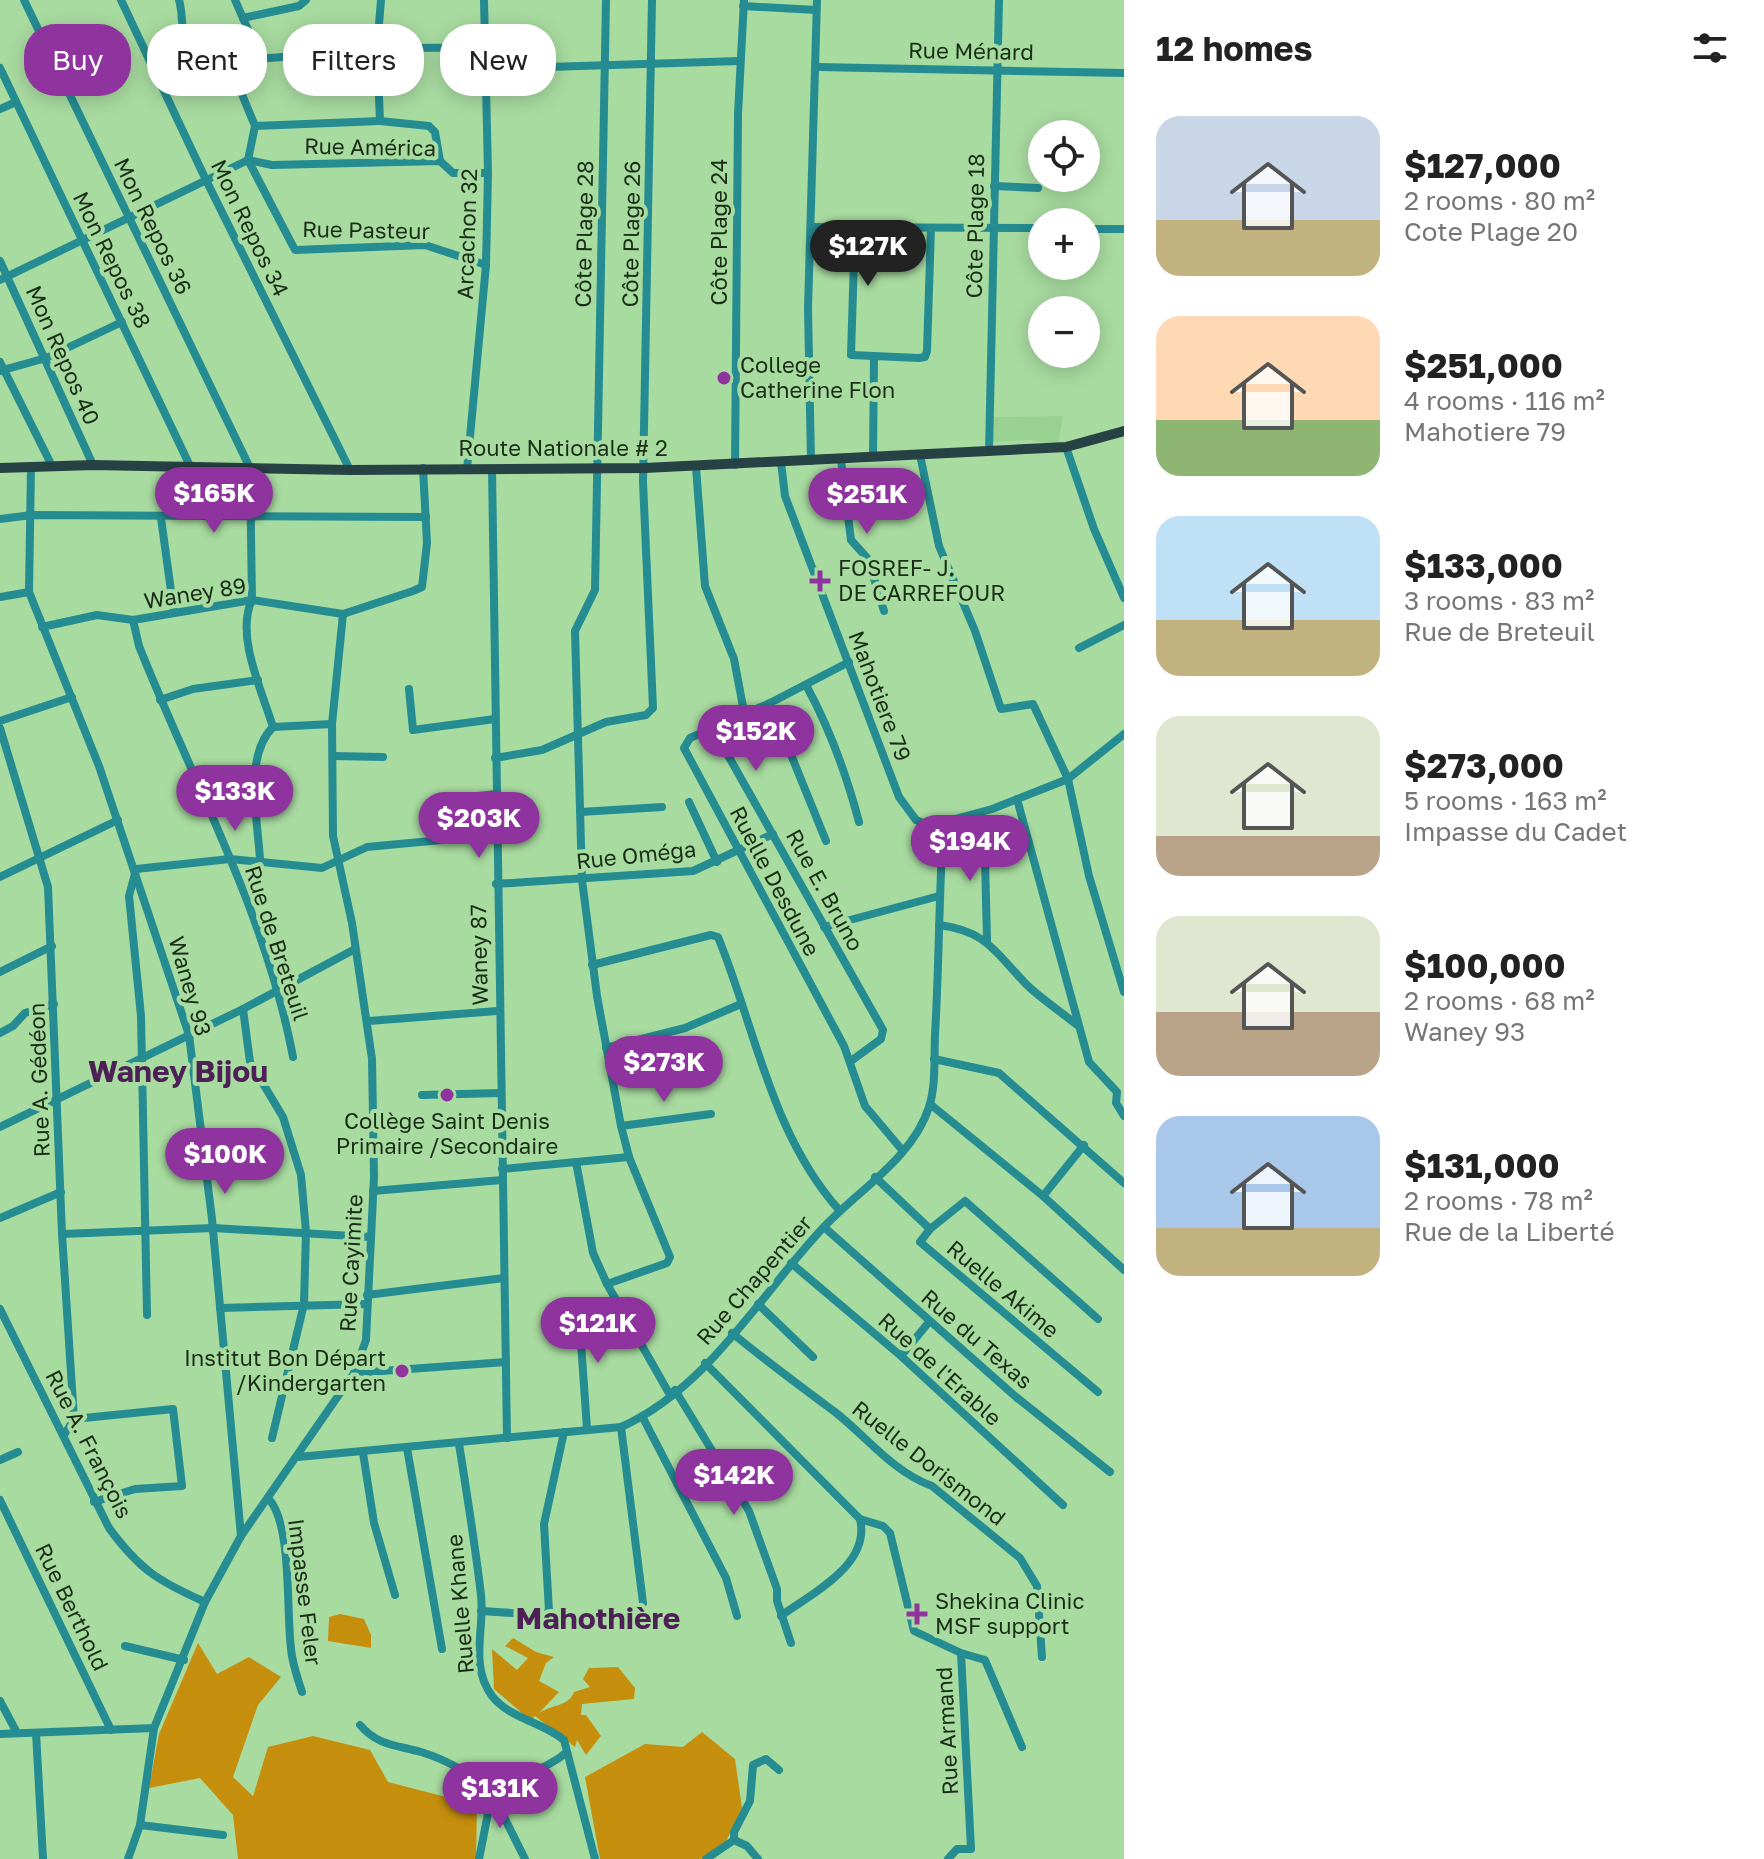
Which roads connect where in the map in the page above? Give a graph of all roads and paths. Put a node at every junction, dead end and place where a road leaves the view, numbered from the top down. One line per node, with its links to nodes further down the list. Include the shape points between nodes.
1 (24, 0): 39 (street, Mon Repos 36)
2 (121, 0): 36 (street, Mon Repos 34)
3 (179, 0): 14 (street)
4 (235, 0): 13 (street)
5 (306, 0): 13 (street)
6 (381, 0): 16 (street)
7 (484, 0): 17 (street, Arcachon 32)
8 (606, 0): 20 (street, Côte Plage 28)
9 (652, 0): 19 (street, Côte Plage 26)
10 (999, 0): 24 (street, Côte Plage 18)
11 (743, 3): 12 (street); 18 (street, Côte Plage 24)
12 (817, 5): 22 (street)
13 (243, 18): 15 (street)
14 (183, 24)
15 (246, 24)
16 (379, 24)
17 (484, 24)
18 (740, 61): 19 (street); 64 (street, Côte Plage 24)
19 (651, 63): 20 (street); 72 (street, Côte Plage 26)
20 (605, 64): 21 (street); 74 (street, Côte Plage 28)
21 (556, 66)
22 (817, 67): 24 (street, Rue Ménard); 40 (street)
23 (0, 68): 29 (street, Mon Repos 38)
24 (999, 68): 25 (street, Rue Ménard); 37 (street, Côte Plage 18)
25 (1124, 73)
26 (243, 96): 32 (street)
27 (379, 96): 31 (street)
28 (487, 96): 35 (street, Arcachon 32)
29 (16, 102): 30 (street); 47 (street, Mon Repos 38)
30 (0, 109)
31 (380, 121): 32 (street); 34 (street, via 429,126)
32 (255, 126): 33 (street)
33 (248, 160): 34 (street, Rue América, via 272,165); 36 (street); 49 (street, Rue Pasteur, via 295,250 425,245)
34 (440, 161): 35 (street, Rue América, via 453,173)
35 (488, 173): 49 (street, Arcachon 32)
36 (206, 180): 39 (street); 75 (street, Mon Repos 34)
37 (994, 186): 38 (street); 42 (street, Côte Plage 18)
38 (1028, 188)
39 (129, 220): 47 (street); 70 (street, Mon Repos 36)
40 (811, 227): 41 (street); 61 (street)
41 (855, 227): 43 (street); 53 (street, via 850,352 853,357)
42 (993, 227): 43 (street); 44 (street); 57 (street, Côte Plage 18)
43 (931, 228): 53 (street, via 926,354)
44 (1028, 228)
45 (1100, 229): 46 (street)
46 (1124, 229)
47 (83, 241): 50 (street); 51 (street, Mon Repos 38)
48 (0, 261): 50 (street, Mon Repos 40)
49 (486, 265): 73 (street, Arcachon 32)
50 (4, 279): 52 (street, Mon Repos 40)
51 (122, 322): 52 (street); 69 (street, Mon Repos 38)
52 (46, 358): 54 (street); 63 (street, Mon Repos 40)
53 (874, 358): 59 (street)
54 (1, 367): 66 (street)
55 (1124, 431): 56 (main road, Route Nationale # 2)
56 (1066, 447): 57 (main road, Route Nationale # 2); 84 (street)
57 (989, 452): 58 (main road, Route Nationale # 2)
58 (920, 455): 59 (main road, Route Nationale # 2); 112 (street, via 939,546 1001,709 1033,704)
59 (873, 457): 60 (main road, Route Nationale # 2)
60 (841, 460): 61 (main road, Route Nationale # 2); 86 (street, via 851,540 868,559)
61 (811, 461): 62 (main road, Route Nationale # 2)
62 (781, 462): 64 (main road, Route Nationale # 2); 93 (street, Mahotiere 79, via 785,496)
63 (93, 465): 66 (main road, Route Nationale # 2); 69 (main road, Route Nationale # 2)
64 (735, 465): 67 (main road, Route Nationale # 2)
65 (31, 466): 66 (main road, Route Nationale # 2); 68 (main road, Route Nationale # 2); 77 (street, Waney 93)
66 (52, 466)
67 (696, 467): 72 (main road, Route Nationale # 2); 100 (street, via 705,586 734,659)
68 (0, 468)
69 (191, 468): 70 (main road, Route Nationale # 2)
70 (250, 468): 75 (main road, Route Nationale # 2); 81 (street)
71 (423, 468): 73 (main road, Route Nationale # 2); 75 (main road, Route Nationale # 2); 78 (street, Waney 89)
72 (645, 468): 74 (main road, Route Nationale # 2); 107 (street, Côte Plage 26, via 653,708)
73 (467, 469): 76 (main road, Route Nationale # 2)
74 (597, 469): 76 (main road, Route Nationale # 2); 107 (street, Côte Plage 28, via 594,596 575,631)
75 (350, 470)
76 (492, 470): 101 (street, Waney 87)
77 (32, 515): 79 (street); 80 (street); 82 (street, Waney 93)
78 (426, 517): 81 (street); 88 (street, Waney 89, via 422,587)
79 (161, 518): 81 (street); 87 (street)
80 (0, 519)
81 (251, 519): 85 (street)
82 (29, 592): 83 (street); 91 (street, Waney 93)
83 (0, 597)
84 (1124, 598)
85 (252, 600): 87 (street, Waney 89); 88 (street, Waney 89); 94 (street, via 246,612)
86 (884, 611)
87 (174, 613): 89 (street, Waney 89)
88 (343, 614): 103 (street, Rue Cayimite)
89 (133, 620): 91 (street, Waney 89, via 97,615); 98 (street, Rue de Breteuil)
90 (1124, 625): 92 (street)
91 (42, 627): 97 (street, Waney 93)
92 (1079, 648)
93 (849, 662): 95 (street, Ruelle Desdune); 121 (street, Mahotiere 79, via 906,810 925,826)
94 (258, 680): 98 (street, via 193,689); 104 (street)
95 (806, 685): 99 (street, Ruelle Desdune); 120 (street, via 845,769)
96 (409, 689): 101 (street, via 413,730)
97 (72, 697): 102 (street); 119 (street, Waney 93)
98 (160, 700): 127 (street, Rue de Breteuil)
99 (770, 703): 100 (street, Ruelle Desdune); 124 (street)
100 (744, 712): 105 (street, Ruelle Desdune)
101 (495, 719): 111 (street, Waney 87)
102 (0, 721)
103 (332, 724): 104 (street); 109 (street, Rue Cayimite)
104 (273, 727): 128 (street, via 261,738 256,767)
105 (712, 727): 122 (street, Rue E. Bruno); 125 (street, Ruelle Desdune, via 690,738 684,748)
106 (0, 728): 126 (street, Rue A. Gédéon)
107 (579, 735): 111 (street, via 542,750); 118 (street, Côte Plage 28)
108 (1124, 736): 112 (street)
109 (333, 756): 110 (street); 131 (street, Rue Cayimite)
110 (383, 757)
111 (495, 758): 113 (street, Waney 87)
112 (1068, 779): 114 (street); 145 (street, via 1089,876)
113 (496, 794): 115 (street); 123 (street, Waney 87)
114 (1017, 799): 121 (street, via 955,819); 151 (street)
115 (433, 801)
116 (689, 802): 130 (street)
117 (662, 807): 118 (street)
118 (580, 812): 134 (street, Côte Plage 28)
119 (118, 820): 126 (street); 132 (street, Waney 93)
120 (859, 822)
121 (943, 829): 136 (street, Rue Chapentier); 139 (street, Mahotiere 79, via 968,842 985,860)
122 (773, 834): 125 (street, Rue Oméga); 138 (street, Rue E. Bruno)
123 (495, 835): 131 (street, via 367,847); 135 (street, Waney 87)
124 (826, 841)
125 (738, 851): 130 (street, Rue Oméga); 158 (street, Ruelle Desdune)
126 (42, 858): 133 (street); 140 (street, Rue A. Gédéon)
127 (230, 859): 128 (street); 132 (street); 144 (street, Rue de Breteuil)
128 (260, 860): 131 (street, via 322,868)
129 (0, 862): 133 (street)
130 (717, 862): 134 (street, Rue Oméga, via 693,871)
131 (337, 863): 141 (street, Rue Cayimite)
132 (136, 869): 153 (street, Waney 93); 157 (street, via 129,896)
133 (2, 876)
134 (582, 880): 135 (street, Rue Oméga); 142 (street, Côte Plage 28)
135 (496, 884): 149 (street, Waney 87)
136 (939, 896): 137 (street, Rue Chapentier); 138 (street)
137 (939, 925): 139 (street, via 963,928); 156 (street, Rue Chapentier)
138 (824, 927): 158 (street, Rue E. Bruno, via 883,1030 881,1039)
139 (987, 940): 151 (street, via 1028,986)
140 (52, 946): 143 (street); 146 (street, Rue A. Gédéon)
141 (355, 949): 144 (street); 150 (street, Rue Cayimite)
142 (592, 965): 147 (street, via 715,935); 154 (street, Côte Plage 28)
143 (0, 972)
144 (278, 990): 148 (street); 155 (street, Rue de Breteuil)
145 (1124, 992)
146 (54, 1004): 152 (street, via 25,1013); 162 (street, Rue A. Gédéon)
147 (741, 1004): 154 (street, via 685,1028); 181 (street, via 783,1119 813,1180)
148 (243, 1009): 153 (street); 187 (street, via 250,1062 283,1117 301,1175)
149 (497, 1011): 150 (street); 160 (street, Waney 87)
150 (369, 1021): 178 (street, Rue Cayimite)
151 (1077, 1026): 159 (street, via 1089,1062)
152 (0, 1033)
153 (189, 1035): 157 (street); 184 (street, Waney 93)
154 (606, 1048): 168 (street, Côte Plage 28)
155 (293, 1057)
156 (934, 1059): 163 (street, Rue Chapentier); 170 (street, via 999,1073)
157 (140, 1060): 162 (street); 186 (street)
158 (851, 1061): 171 (street, Ruelle Desdune, via 865,1106)
159 (1120, 1089): 165 (street, via 1116,1103)
160 (500, 1093): 161 (street); 167 (street, Waney 87)
161 (422, 1095)
162 (56, 1100): 169 (street); 179 (street, Rue A. Gédéon)
163 (930, 1104): 171 (street, Rue Chapentier); 180 (street)
164 (711, 1114): 168 (street)
165 (1124, 1116)
166 (540, 1122): 167 (street)
167 (500, 1123): 174 (street, Waney 87)
168 (621, 1126): 172 (street, Côte Plage 28)
169 (0, 1127)
170 (1084, 1145): 177 (street); 180 (street)
171 (903, 1151): 175 (street, Rue Chapentier)
172 (629, 1157): 173 (street); 193 (street, Côte Plage 28, via 669,1260)
173 (576, 1162): 174 (street); 193 (street, via 593,1253)
174 (502, 1169): 176 (street, Waney 87)
175 (875, 1177): 181 (street, Rue Chapentier); 185 (street, Ruelle Akime)
176 (502, 1180): 178 (street); 192 (street, Waney 87)
177 (1124, 1183)
178 (373, 1191): 189 (street, Rue Cayimite)
179 (61, 1192): 182 (street); 188 (street, Rue A. Gédéon)
180 (1043, 1196): 191 (street)
181 (840, 1211): 183 (street, Rue Chapentier)
182 (0, 1218)
183 (824, 1227): 190 (street, Rue Chapentier); 202 (street, Rue du Texas)
184 (213, 1228): 186 (street); 187 (street); 197 (street, Waney 93)
185 (930, 1229): 201 (street, via 965,1201); 209 (street, Ruelle Akime, via 920,1242)
186 (143, 1232): 188 (street); 200 (street)
187 (306, 1232): 189 (street); 195 (street)
188 (62, 1234): 212 (street, Rue A. Gédéon)
189 (370, 1237): 194 (street, Rue Cayimite)
190 (791, 1263): 196 (street, Rue Chapentier); 204 (street, Rue de l'Erable)
191 (1124, 1270)
192 (504, 1278): 194 (street); 206 (street, Waney 87)
193 (607, 1284): 199 (street)
194 (367, 1299): 195 (street); 208 (street, Rue Cayimite, via 366,1340)
195 (304, 1304): 197 (street); 217 (street)
196 (758, 1304): 203 (street, Rue Chapentier); 205 (street)
197 (220, 1308): 231 (street, Waney 93)
198 (0, 1309): 216 (street, Rue A. François)
199 (625, 1311): 210 (street); 214 (street, via 580,1328)
200 (147, 1315)
201 (1098, 1319)
202 (929, 1322): 204 (street); 225 (street, Rue du Texas)
203 (732, 1333): 207 (street, Rue Chapentier); 242 (street, Ruelle Dorismond, via 1020,1558 1037,1586)
204 (901, 1356): 229 (street, Rue de l'Erable)
205 (813, 1357)
206 (506, 1362): 208 (street); 218 (street, Waney 87)
207 (705, 1363): 210 (street, Rue Chapentier); 230 (street, Rue Armand)
208 (354, 1373): 223 (street, Rue Cayimite)
209 (1098, 1392)
210 (673, 1393): 211 (street, Rue Chapentier); 237 (street, via 749,1511 777,1589)
211 (642, 1416): 213 (street, Rue Chapentier); 236 (street, via 726,1578)
212 (74, 1419): 216 (street); 228 (street, via 173,1409 182,1486 135,1489)
213 (621, 1427): 214 (street, Rue Chapentier); 234 (street)
214 (587, 1429): 215 (street, Rue Chapentier)
215 (564, 1432): 218 (street, Rue Chapentier); 235 (street, via 544,1524 549,1611)
216 (64, 1435): 228 (street, Rue A. François)
217 (272, 1438)
218 (507, 1438): 219 (street, Rue Chapentier)
219 (459, 1444): 220 (street, Rue Chapentier); 235 (street, Ruelle Khane)
220 (407, 1448): 222 (street, Rue Chapentier); 240 (street)
221 (18, 1452): 224 (street)
222 (363, 1453): 223 (street, Rue Chapentier); 232 (street, via 374,1523)
223 (298, 1457): 226 (street, Rue Cayimite)
224 (0, 1460)
225 (1110, 1472)
226 (268, 1498): 231 (street, Rue Cayimite); 244 (street, Impasse Feler, via 279,1517 291,1655)
227 (0, 1500): 248 (street, Rue Berthold)
228 (94, 1502): 233 (street, Rue A. François, via 131,1557 159,1582)
229 (1063, 1505)
230 (860, 1519): 237 (street, via 863,1532 843,1571); 241 (street, Rue Armand, via 890,1533 914,1631)
231 (241, 1536): 233 (street, Rue Cayimite)
232 (395, 1595)
233 (205, 1602): 243 (street, Rue Cayimite)
234 (643, 1603)
235 (481, 1611): 253 (street, Ruelle Khane, via 478,1648 490,1693 531,1724 558,1735)
236 (737, 1616)
237 (781, 1616): 238 (street)
238 (791, 1643)
239 (125, 1646): 243 (street)
240 (442, 1649)
241 (961, 1653): 252 (street, via 985,1660); 259 (street, Rue Armand)
242 (1042, 1657)
243 (184, 1660): 247 (street, Rue Cayimite)
244 (302, 1692)
245 (0, 1701): 249 (street)
246 (360, 1725): 255 (street, via 379,1742 441,1760)
247 (154, 1728): 248 (street); 256 (street, Rue Cayimite)
248 (111, 1730): 250 (street)
249 (17, 1733): 250 (street); 251 (street)
250 (36, 1733): 260 (street)
251 (0, 1734)
252 (1022, 1747)
253 (567, 1752): 255 (street); 264 (street)
254 (779, 1770): 258 (street, via 766,1759 753,1765 750,1801)
255 (492, 1793): 262 (street); 263 (street)
256 (140, 1825): 257 (street); 261 (street, Rue Cayimite)
257 (223, 1835)
258 (734, 1840): 265 (street); 266 (street)
259 (971, 1849): 267 (street, via 957,1849); 268 (street, Rue Armand)
260 (43, 1859)
261 (128, 1859)
262 (479, 1859)
263 (525, 1859)
264 (595, 1859)
265 (706, 1859)
266 (758, 1859)
267 (948, 1859)
268 (974, 1859)

